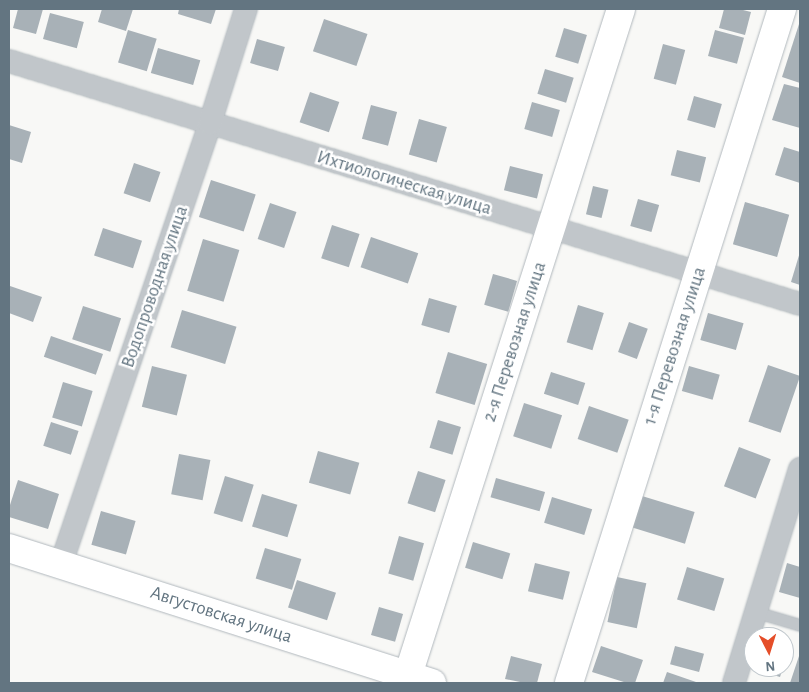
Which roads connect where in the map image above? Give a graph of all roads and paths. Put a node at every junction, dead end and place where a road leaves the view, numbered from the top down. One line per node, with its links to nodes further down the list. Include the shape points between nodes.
1 (246, 9): 5 (street, Водопроводная улица)
2 (621, 9): 6 (street, 2-я Перевозная улица)
3 (782, 9): 7 (street, 1-я Перевозная улица)
4 (9, 61): 5 (street, Ихтиологическая улица)
5 (210, 123): 6 (street, Ихтиологическая улица); 11 (street, Водопроводная улица)
6 (551, 228): 7 (street, Ихтиологическая улица); 14 (street, 2-я Перевозная улица)
7 (698, 272): 8 (street, Ихтиологическая улица); 15 (street, 1-я Перевозная улица)
8 (800, 304)
9 (800, 469): 12 (street)
10 (9, 548): 11 (street, Августовская улица)
11 (61, 564): 14 (street, Августовская улица)
12 (756, 612): 13 (lane); 16 (street)
13 (800, 625)
14 (420, 679)
15 (569, 683)
16 (734, 683)

